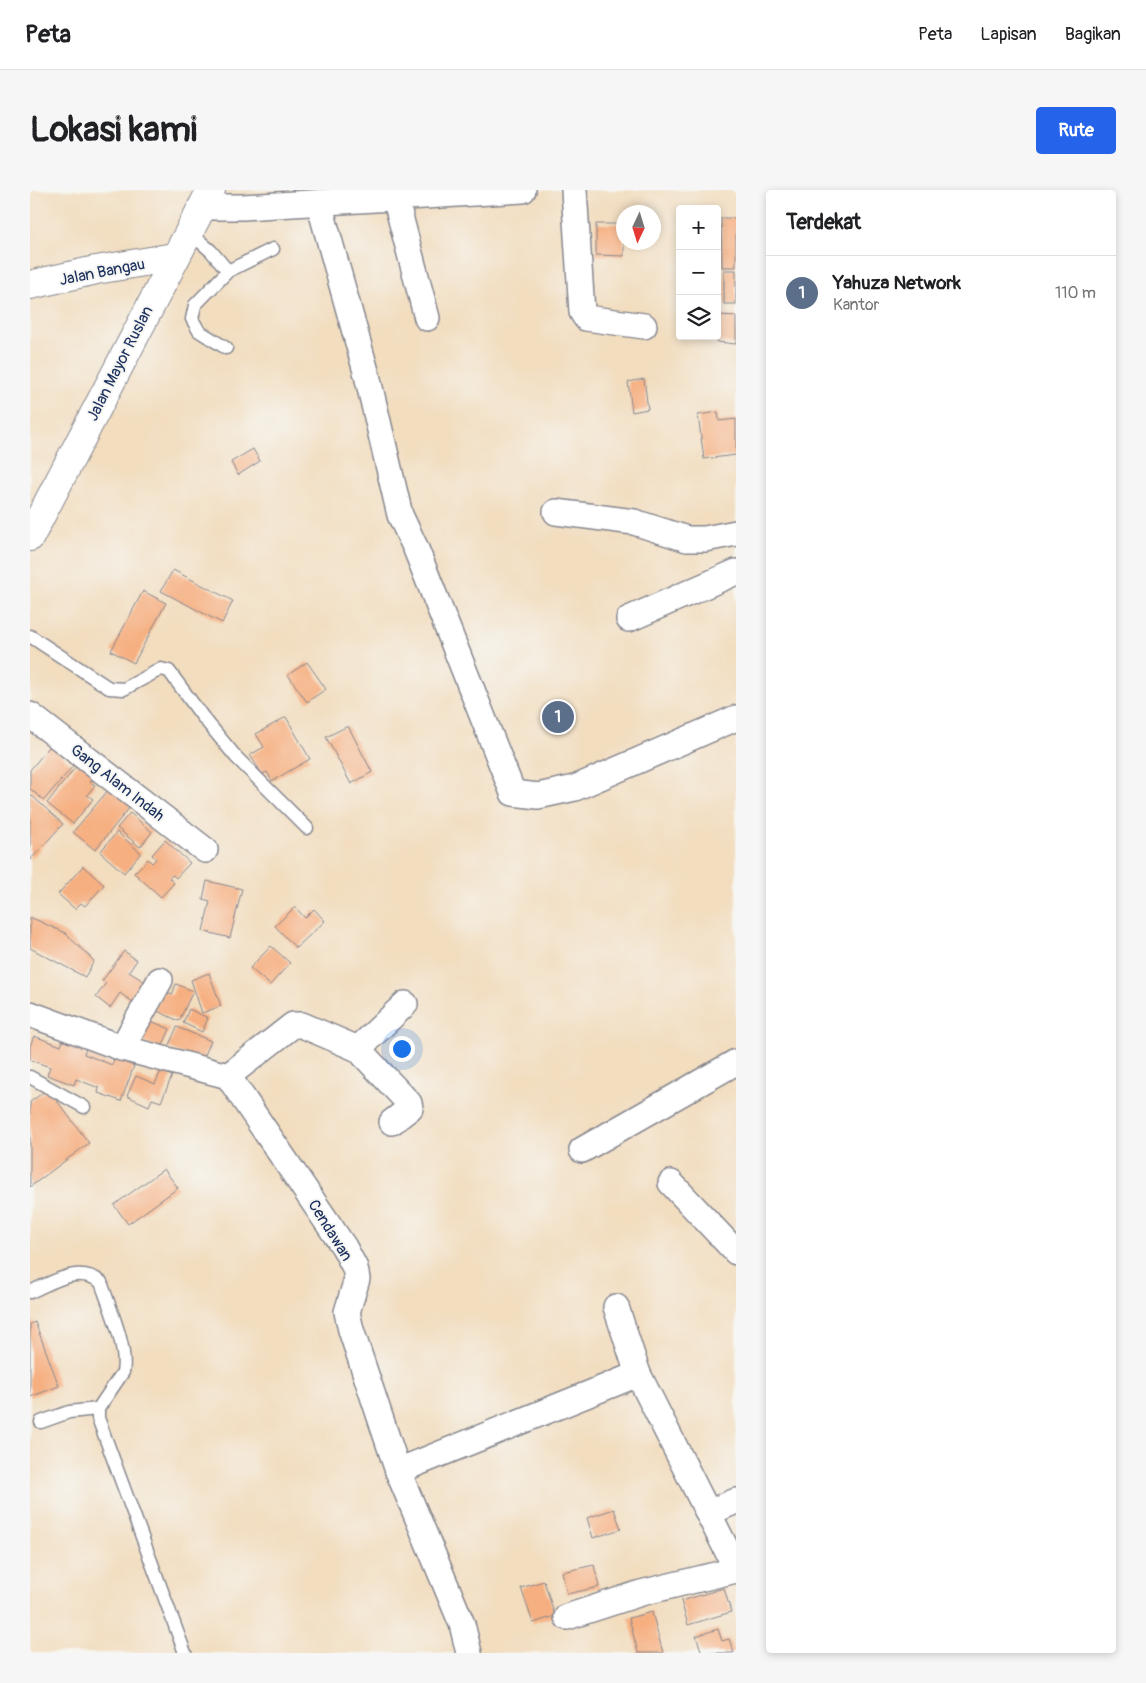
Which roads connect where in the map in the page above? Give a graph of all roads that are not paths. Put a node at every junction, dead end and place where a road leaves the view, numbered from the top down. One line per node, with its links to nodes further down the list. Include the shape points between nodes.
1 (523, 190): 3 (street)
2 (574, 190): 12 (street, via 582,312 586,318)
3 (395, 197): 5 (street); 11 (street)
4 (206, 198): 5 (street, via 243,207); 6 (street, Jalan Mayor Ruslan)
5 (319, 203): 21 (street, via 367,375 400,515 513,793 538,796 575,788)
6 (188, 231): 8 (street, Jalan Mayor Ruslan); 9 (lane, via 212,251)
7 (273, 249): 9 (lane)
8 (174, 258): 10 (street, Jalan Bangau, via 96,270); 16 (street, Jalan Mayor Ruslan)
9 (228, 271): 13 (lane, via 195,305 192,320 199,331)
10 (30, 286)
11 (427, 318)
12 (644, 326)
13 (226, 348)
14 (556, 512): 15 (street, via 634,522 687,539)
15 (736, 533)
16 (30, 537)
17 (736, 572): 18 (street)
18 (629, 619)
19 (30, 636): 22 (lane, via 109,688 124,689 161,669 169,671 236,757)
20 (30, 715): 23 (street, Gang Alam Indah)
21 (736, 718)
22 (308, 828)
23 (205, 850)
24 (160, 980): 27 (street)
25 (405, 1004): 28 (street)
26 (30, 1014): 27 (street)
27 (122, 1048): 30 (street)
28 (358, 1049): 30 (street, via 302,1025 293,1025); 33 (street, via 409,1103 410,1108)
29 (736, 1062): 34 (street)
30 (228, 1076): 42 (street, Cendawan, via 355,1268 357,1278 348,1316)
31 (30, 1077): 32 (lane)
32 (84, 1107)
33 (392, 1122)
34 (582, 1150)
35 (671, 1183): 36 (street)
36 (736, 1252)
37 (30, 1292): 40 (lane, via 74,1274 93,1277 101,1282 123,1352 124,1365 123,1372)
38 (616, 1307): 39 (street)
39 (638, 1374): 42 (street); 44 (street)
40 (98, 1409): 41 (lane, via 68,1412); 47 (lane, via 98,1418)
41 (42, 1422)
42 (398, 1472): 48 (street, Cendawan, via 462,1624)
43 (736, 1501): 44 (street)
44 (708, 1513): 45 (street)
45 (736, 1569): 46 (street, via 641,1593)
46 (566, 1617)
47 (185, 1653)
48 (469, 1653)

